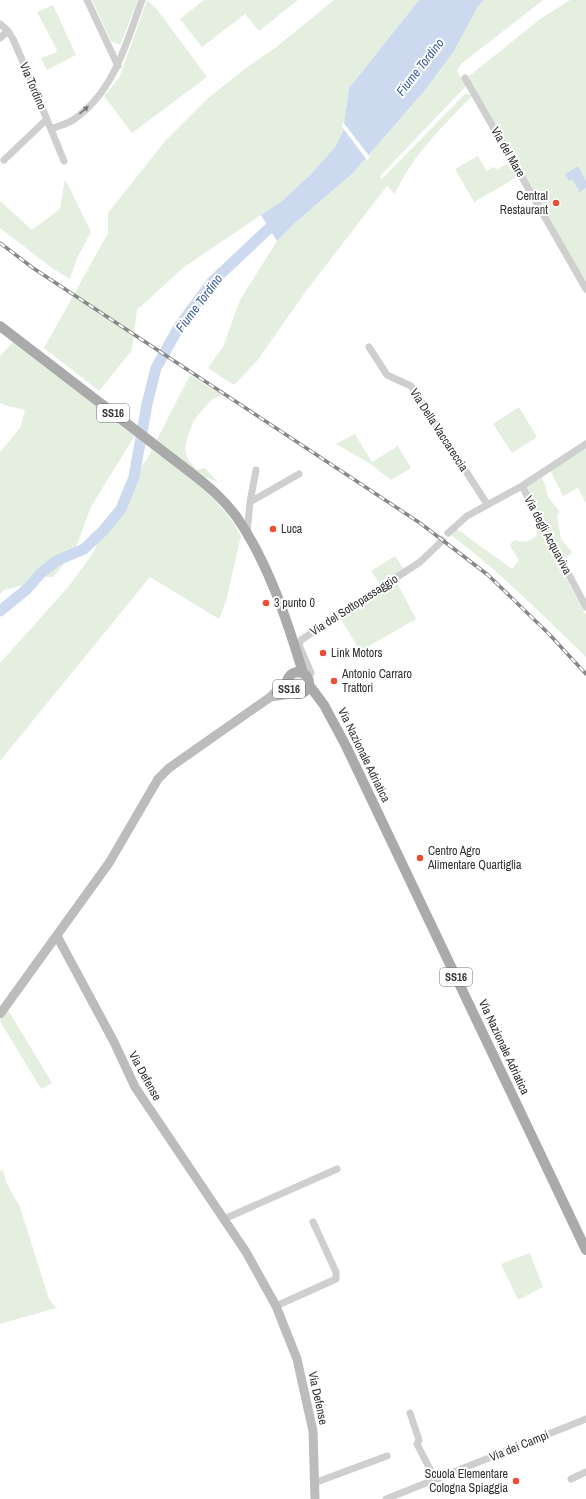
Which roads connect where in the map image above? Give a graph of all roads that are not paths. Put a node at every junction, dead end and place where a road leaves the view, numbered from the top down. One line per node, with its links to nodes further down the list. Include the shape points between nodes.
1 (87, 0): 6 (street)
2 (142, 0): 7 (street)
3 (0, 24): 4 (street, Via Tordino)
4 (8, 31): 5 (street); 10 (street, Via Tordino, via 43,107)
5 (0, 38)
6 (108, 46): 7 (street); 8 (street)
7 (124, 49): 8 (street)
8 (118, 66): 11 (street, one-way to 8, via 73,120 92,104 114,76)
9 (465, 78): 14 (street, Via del Mare)
10 (46, 120): 11 (street); 12 (street, Via Tordino)
11 (51, 130): 13 (street)
12 (4, 160)
13 (64, 162)
14 (586, 289)
15 (0, 326): 23 (main road, Via Nazionale Adriatica / SS16, via 218,495)
16 (369, 347): 22 (street, Via Della Vaccareccia, via 387,375 411,386)
17 (586, 444): 20 (street)
18 (256, 470): 21 (street)
19 (299, 474): 21 (street)
20 (522, 486): 22 (street); 26 (street, Via degli Acquaviva)
21 (250, 502): 23 (street)
22 (487, 504): 24 (street, via 467,516)
23 (245, 531): 27 (main road, Via Nazionale Adriatica / SS16, via 268,575)
24 (448, 534)
25 (440, 543): 28 (street, Via del Sottopassaggio, via 420,562 301,640 299,645 311,673)
26 (586, 606)
27 (294, 645): 28 (main road, Via Nazionale Adriatica / SS16); 29 (main road, Via Nazionale Adriatica / SS16)
28 (306, 678): 29 (main road, SS16, via 295,672); 30 (main road, SS16, via 306,690); 32 (main road, Via Nazionale Adriatica / SS16)
29 (288, 680): 30 (main road, SS16, via 288,688); 31 (street)
30 (298, 693): 31 (street); 32 (main road, Via Nazionale Adriatica / SS16)
31 (269, 698): 33 (street, via 169,768 158,779 108,863)
32 (324, 705): 38 (main road, Via Nazionale Adriatica / SS16, via 346,746)
33 (57, 936): 34 (street); 36 (street, Via Defense, via 135,1087)
34 (0, 1014)
35 (336, 1169): 36 (street)
36 (224, 1220): 39 (street, Via Defense, via 255,1267)
37 (313, 1222): 39 (street, via 336,1272 336,1279)
38 (586, 1250)
39 (276, 1306): 46 (street, Via Defense, via 294,1350 307,1398 314,1431)
40 (410, 1413): 44 (street, via 419,1440 417,1444)
41 (586, 1419): 44 (street, Via dei Campi)
42 (387, 1456): 46 (street)
43 (586, 1472): 45 (street)
44 (435, 1479): 48 (street, Via dei Campi)
45 (571, 1479)
46 (314, 1484): 47 (street, Via Defense)
47 (315, 1499)
48 (386, 1499)

